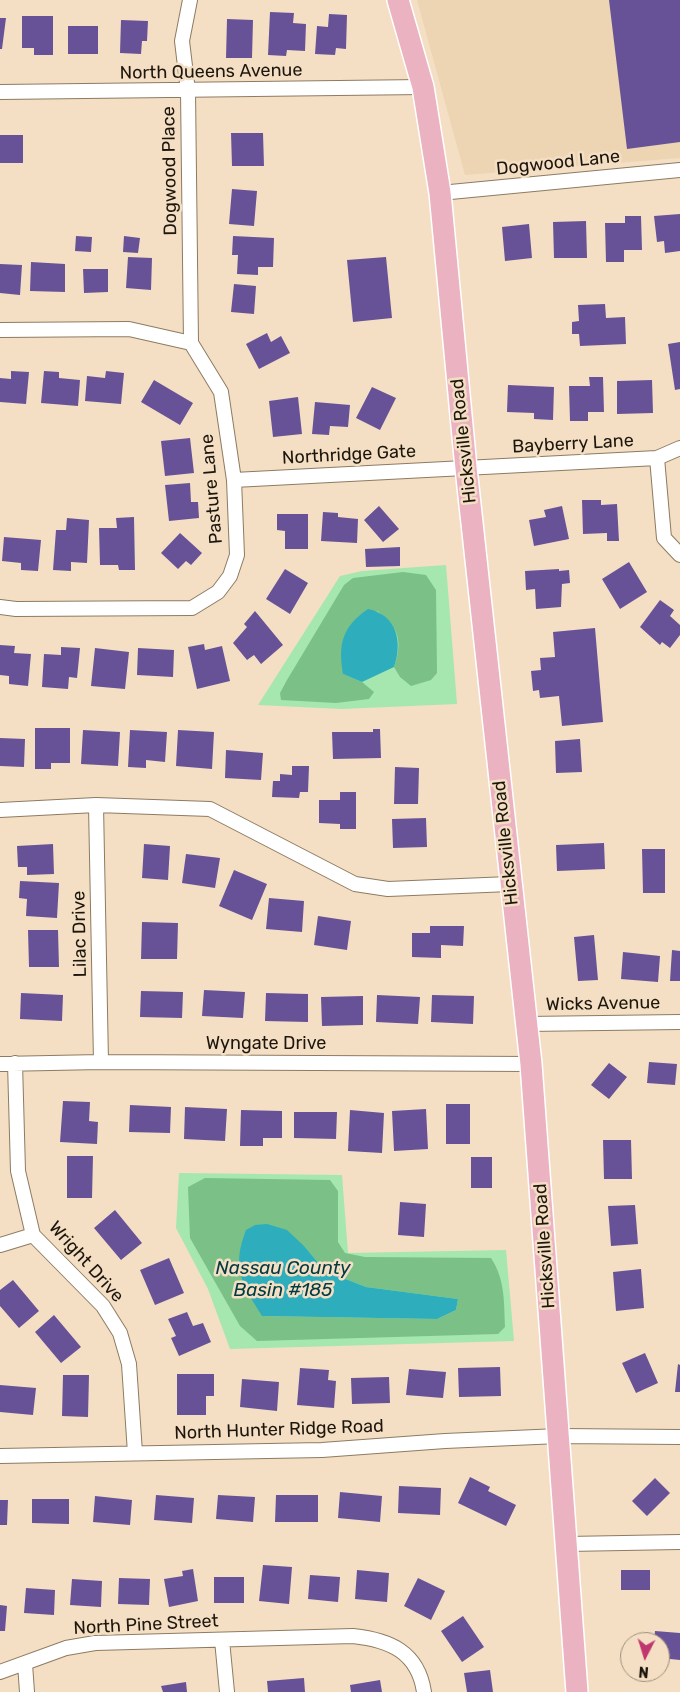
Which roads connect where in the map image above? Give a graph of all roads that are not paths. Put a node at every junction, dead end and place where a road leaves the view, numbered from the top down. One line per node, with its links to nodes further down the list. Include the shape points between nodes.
1 (190, 0): 4 (street, Dogwood Place, via 182,41)
2 (398, 0): 3 (main road, Hicksville Road)
3 (423, 87): 4 (street, North Queens Avenue); 7 (main road, Hicksville Road)
4 (188, 91): 5 (street, North Queens Avenue); 9 (street, Dogwood Place)
5 (0, 92)
6 (680, 170): 7 (street, Dogwood Lane)
7 (440, 193): 12 (main road, Hicksville Road)
8 (0, 330): 9 (street, via 129,328)
9 (191, 343): 13 (street, Pasture Lane, via 221,392)
10 (680, 448): 11 (street, Bayberry Lane)
11 (657, 458): 12 (street, Bayberry Lane); 14 (street, via 664,538)
12 (466, 468): 13 (street, Northridge Gate); 18 (main road, Hicksville Road)
13 (234, 480): 15 (street, Pasture Lane, via 237,555 230,576 218,592 204,602 192,608)
14 (680, 555)
15 (0, 607)
16 (96, 805): 17 (street); 18 (street, via 210,809 355,884 388,889); 21 (street, Lilac Drive)
17 (0, 810)
18 (510, 884): 20 (main road, Hicksville Road)
19 (680, 1022): 20 (street, Wicks Avenue)
20 (526, 1024): 24 (main road, Hicksville Road)
21 (101, 1062): 22 (street, Wyngate Drive); 24 (street, Wyngate Drive)
22 (15, 1063): 23 (street, Wyngate Drive); 25 (street, Wright Drive, via 18,1172)
23 (0, 1064)
24 (531, 1064): 27 (main road, Hicksville Road)
25 (33, 1235): 26 (street); 29 (street, Wright Drive, via 103,1306 120,1333 129,1364)
26 (0, 1245)
27 (559, 1436): 28 (street, North Hunter Ridge Road); 29 (street, North Hunter Ridge Road, via 322,1450); 32 (main road, Hicksville Road)
28 (680, 1438)
29 (134, 1453): 30 (street, North Hunter Ridge Road)
30 (0, 1456)
31 (680, 1542): 32 (street)
32 (567, 1544): 39 (main road, Hicksville Road)
33 (222, 1640): 34 (street, North Pine Street, via 96,1643 66,1648); 37 (street); 38 (street, North Pine Street, via 353,1636 379,1639 412,1660 420,1673)
34 (25, 1664): 35 (street, North Pine Street); 36 (street)
35 (0, 1672)
36 (27, 1692)
37 (226, 1692)
38 (424, 1692)
39 (577, 1692)

